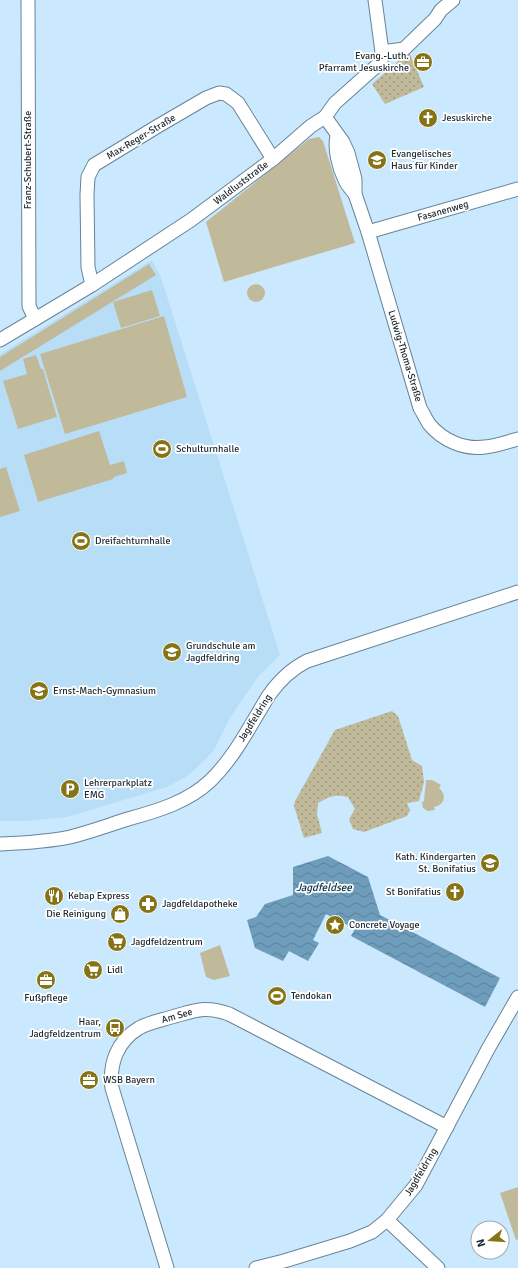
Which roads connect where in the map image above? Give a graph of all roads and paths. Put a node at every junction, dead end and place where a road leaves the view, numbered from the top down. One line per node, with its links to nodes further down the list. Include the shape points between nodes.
1 (28, 0): 10 (street, Franz-Schubert-Straße, via 29,306)
2 (375, 0): 4 (street)
3 (452, 0): 4 (street, via 404,49)
4 (382, 52): 5 (street, Waldluststraße, via 381,62 335,102)
5 (326, 117): 6 (street, Waldluststraße, via 311,126); 8 (street, Ludwig-Thoma-Straße, via 348,152 355,194)
6 (273, 158): 9 (street, Waldluststraße, via 186,224); 9 (street, Max-Reger-Straße, via 238,103 226,94 219,93 206,98 94,165 88,177 87,195 88,267)
7 (518, 189): 8 (street, Fasanenweg)
8 (368, 232): 12 (street, Ludwig-Thoma-Straße, via 420,408 429,423 442,436 455,444 466,446 484,448)
9 (92, 285): 10 (street, Waldluststraße)
10 (35, 319): 11 (street, Waldluststraße)
11 (0, 340)
12 (518, 439)
13 (518, 592): 14 (street, Jagdfeldring, via 314,659 293,669 269,695 227,762 210,781 180,801 71,836)
14 (0, 844)
15 (518, 997): 16 (street, Jagdfeldring)
16 (447, 1127): 17 (street, Jagdfeldring, via 416,1184); 18 (street, Am See, via 229,1014 202,1009 140,1027 124,1040 115,1053 111,1076 112,1088)
17 (387, 1220): 19 (street, Jagdfeldring, via 372,1232 350,1241); 20 (street)
18 (167, 1268)
19 (256, 1268)
20 (438, 1268)

